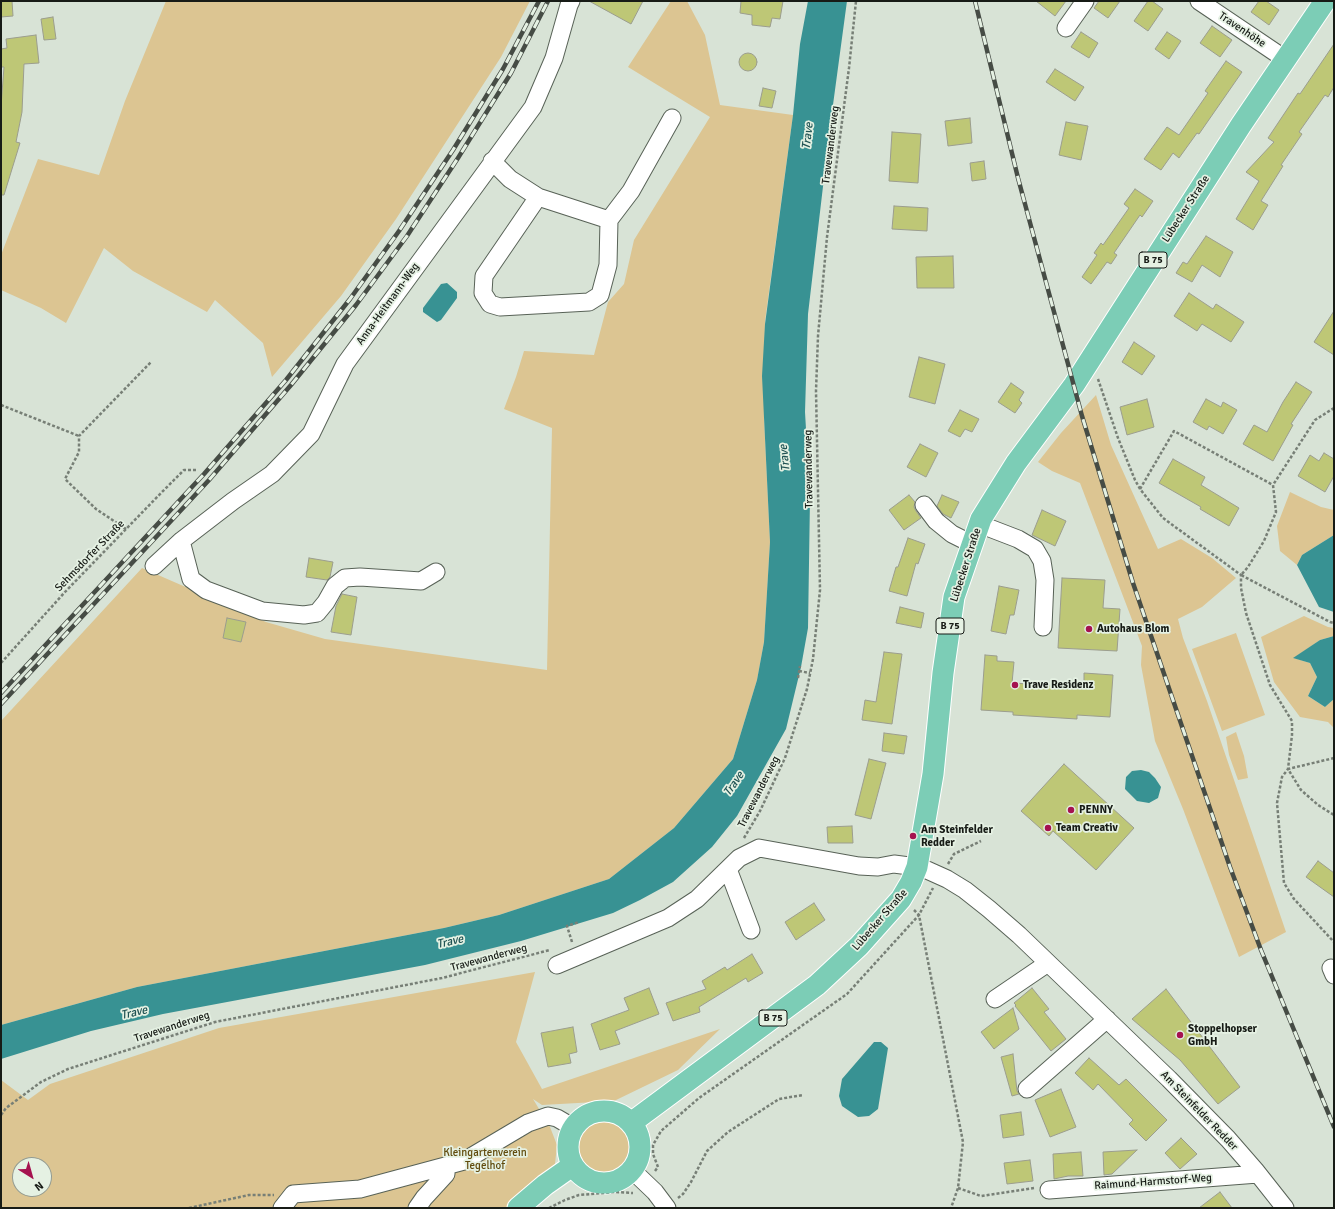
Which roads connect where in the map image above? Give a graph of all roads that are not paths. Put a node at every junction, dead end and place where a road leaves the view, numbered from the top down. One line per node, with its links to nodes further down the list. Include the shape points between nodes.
1 (571, 1): 8 (street, Anna-Heitmann-Weg, via 554,58 532,107)
2 (1085, 1): 5 (street)
3 (1199, 1): 6 (street, Travenhöhe)
4 (1325, 1): 6 (main road, Lübecker Straße / B 75)
5 (1066, 28)
6 (1285, 59): 12 (main road, Lübecker Straße / B 75, via 1182,214 1074,385 1016,463)
7 (672, 118): 10 (street, via 631,191)
8 (492, 161): 9 (street, via 510,179); 13 (street, Anna-Heitmann-Weg, via 345,364 311,434 272,474 233,500)
9 (538, 197): 10 (street); 10 (street, via 484,276 482,293 490,304 500,307 589,302 600,295 608,265)
10 (609, 220)
11 (924, 505): 14 (street, via 936,521 952,534)
12 (979, 524): 14 (main road, Lübecker Straße / B 75); 17 (street, via 1035,548 1042,561 1045,580)
13 (182, 541): 15 (street, Anna-Heitmann-Weg); 16 (street, via 191,579 206,590 262,611 304,615 317,613 335,586 345,578 421,581)
14 (972, 544): 18 (main road, Lübecker Straße / B 75, via 954,597 933,774)
15 (154, 566)
16 (436, 572)
17 (1042, 627)
18 (917, 867): 19 (street, Am Steinfelder Redder, via 894,864 859,866 759,848 739,858); 22 (street, Am Steinfelder Redder, via 940,875 965,890 989,908); 26 (main road, Lübecker Straße / B 75, via 901,899 859,946 818,985)
19 (728, 869): 20 (street); 21 (street, Am Steinfelder Redder, via 697,899 668,918)
20 (751, 930)
21 (555, 957)
22 (1048, 962): 23 (street); 24 (street, Am Steinfelder Redder)
23 (995, 999)
24 (1107, 1019): 25 (street); 30 (street, Am Steinfelder Redder, via 1228,1139)
25 (1027, 1089)
26 (631, 1123): 27 (main road, via 620,1115 603,1111 582,1118); 31 (main road, via 638,1134 640,1146)
27 (574, 1128): 28 (street, via 548,1116 528,1123 464,1161); 29 (main road, via 568,1145)
28 (446, 1166): 34 (street, via 360,1189 292,1194); 35 (street, via 446,1174)
29 (572, 1166): 31 (main road, via 587,1180 601,1184 609,1184 627,1176); 36 (main road)
30 (1258, 1174): 32 (street, Raimund-Harmstorf-Weg); 37 (street, Am Steinfelder Redder)
31 (639, 1176): 33 (street)
32 (1049, 1190)
33 (667, 1207)
34 (282, 1208)
35 (417, 1208)
36 (518, 1208)
37 (1285, 1208)

